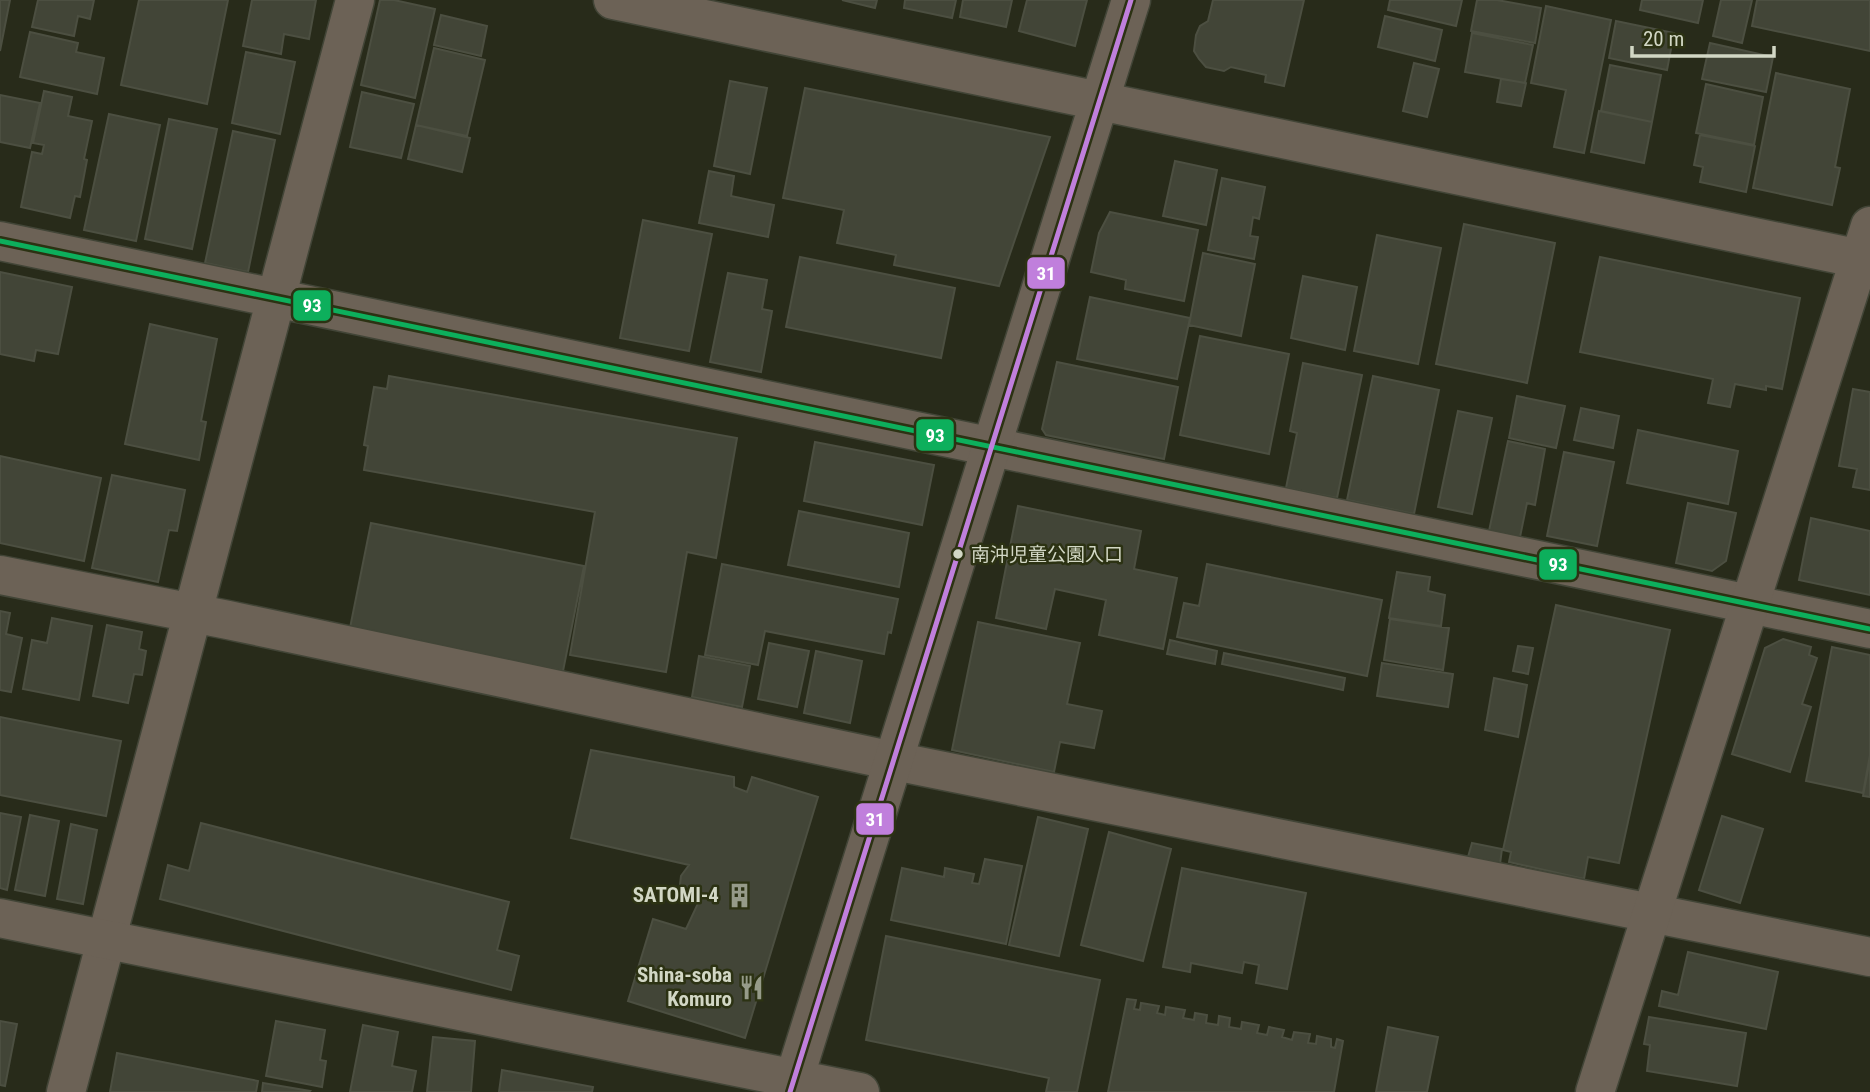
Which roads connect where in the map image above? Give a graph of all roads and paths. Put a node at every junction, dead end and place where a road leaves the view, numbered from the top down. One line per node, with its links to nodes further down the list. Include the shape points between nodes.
1 (355, 0): 7 (street)
2 (612, 0): 4 (street)
3 (1131, 0): 4 (street)
4 (1100, 100): 6 (street); 8 (street)
5 (0, 241): 7 (street)
6 (1867, 248): 10 (street)
7 (276, 298): 8 (street); 11 (street)
8 (993, 446): 10 (street); 13 (street)
9 (0, 575): 11 (street)
10 (1750, 604): 12 (street); 14 (street)
11 (192, 613): 13 (street); 16 (street)
12 (1870, 629)
13 (894, 761): 14 (street); 18 (street)
14 (1651, 912): 17 (street); 21 (street)
15 (0, 918): 16 (street)
16 (106, 940): 18 (street); 19 (street)
17 (1870, 957)
18 (792, 1086): 20 (street)
19 (66, 1092)
20 (860, 1092)
21 (1595, 1092)

